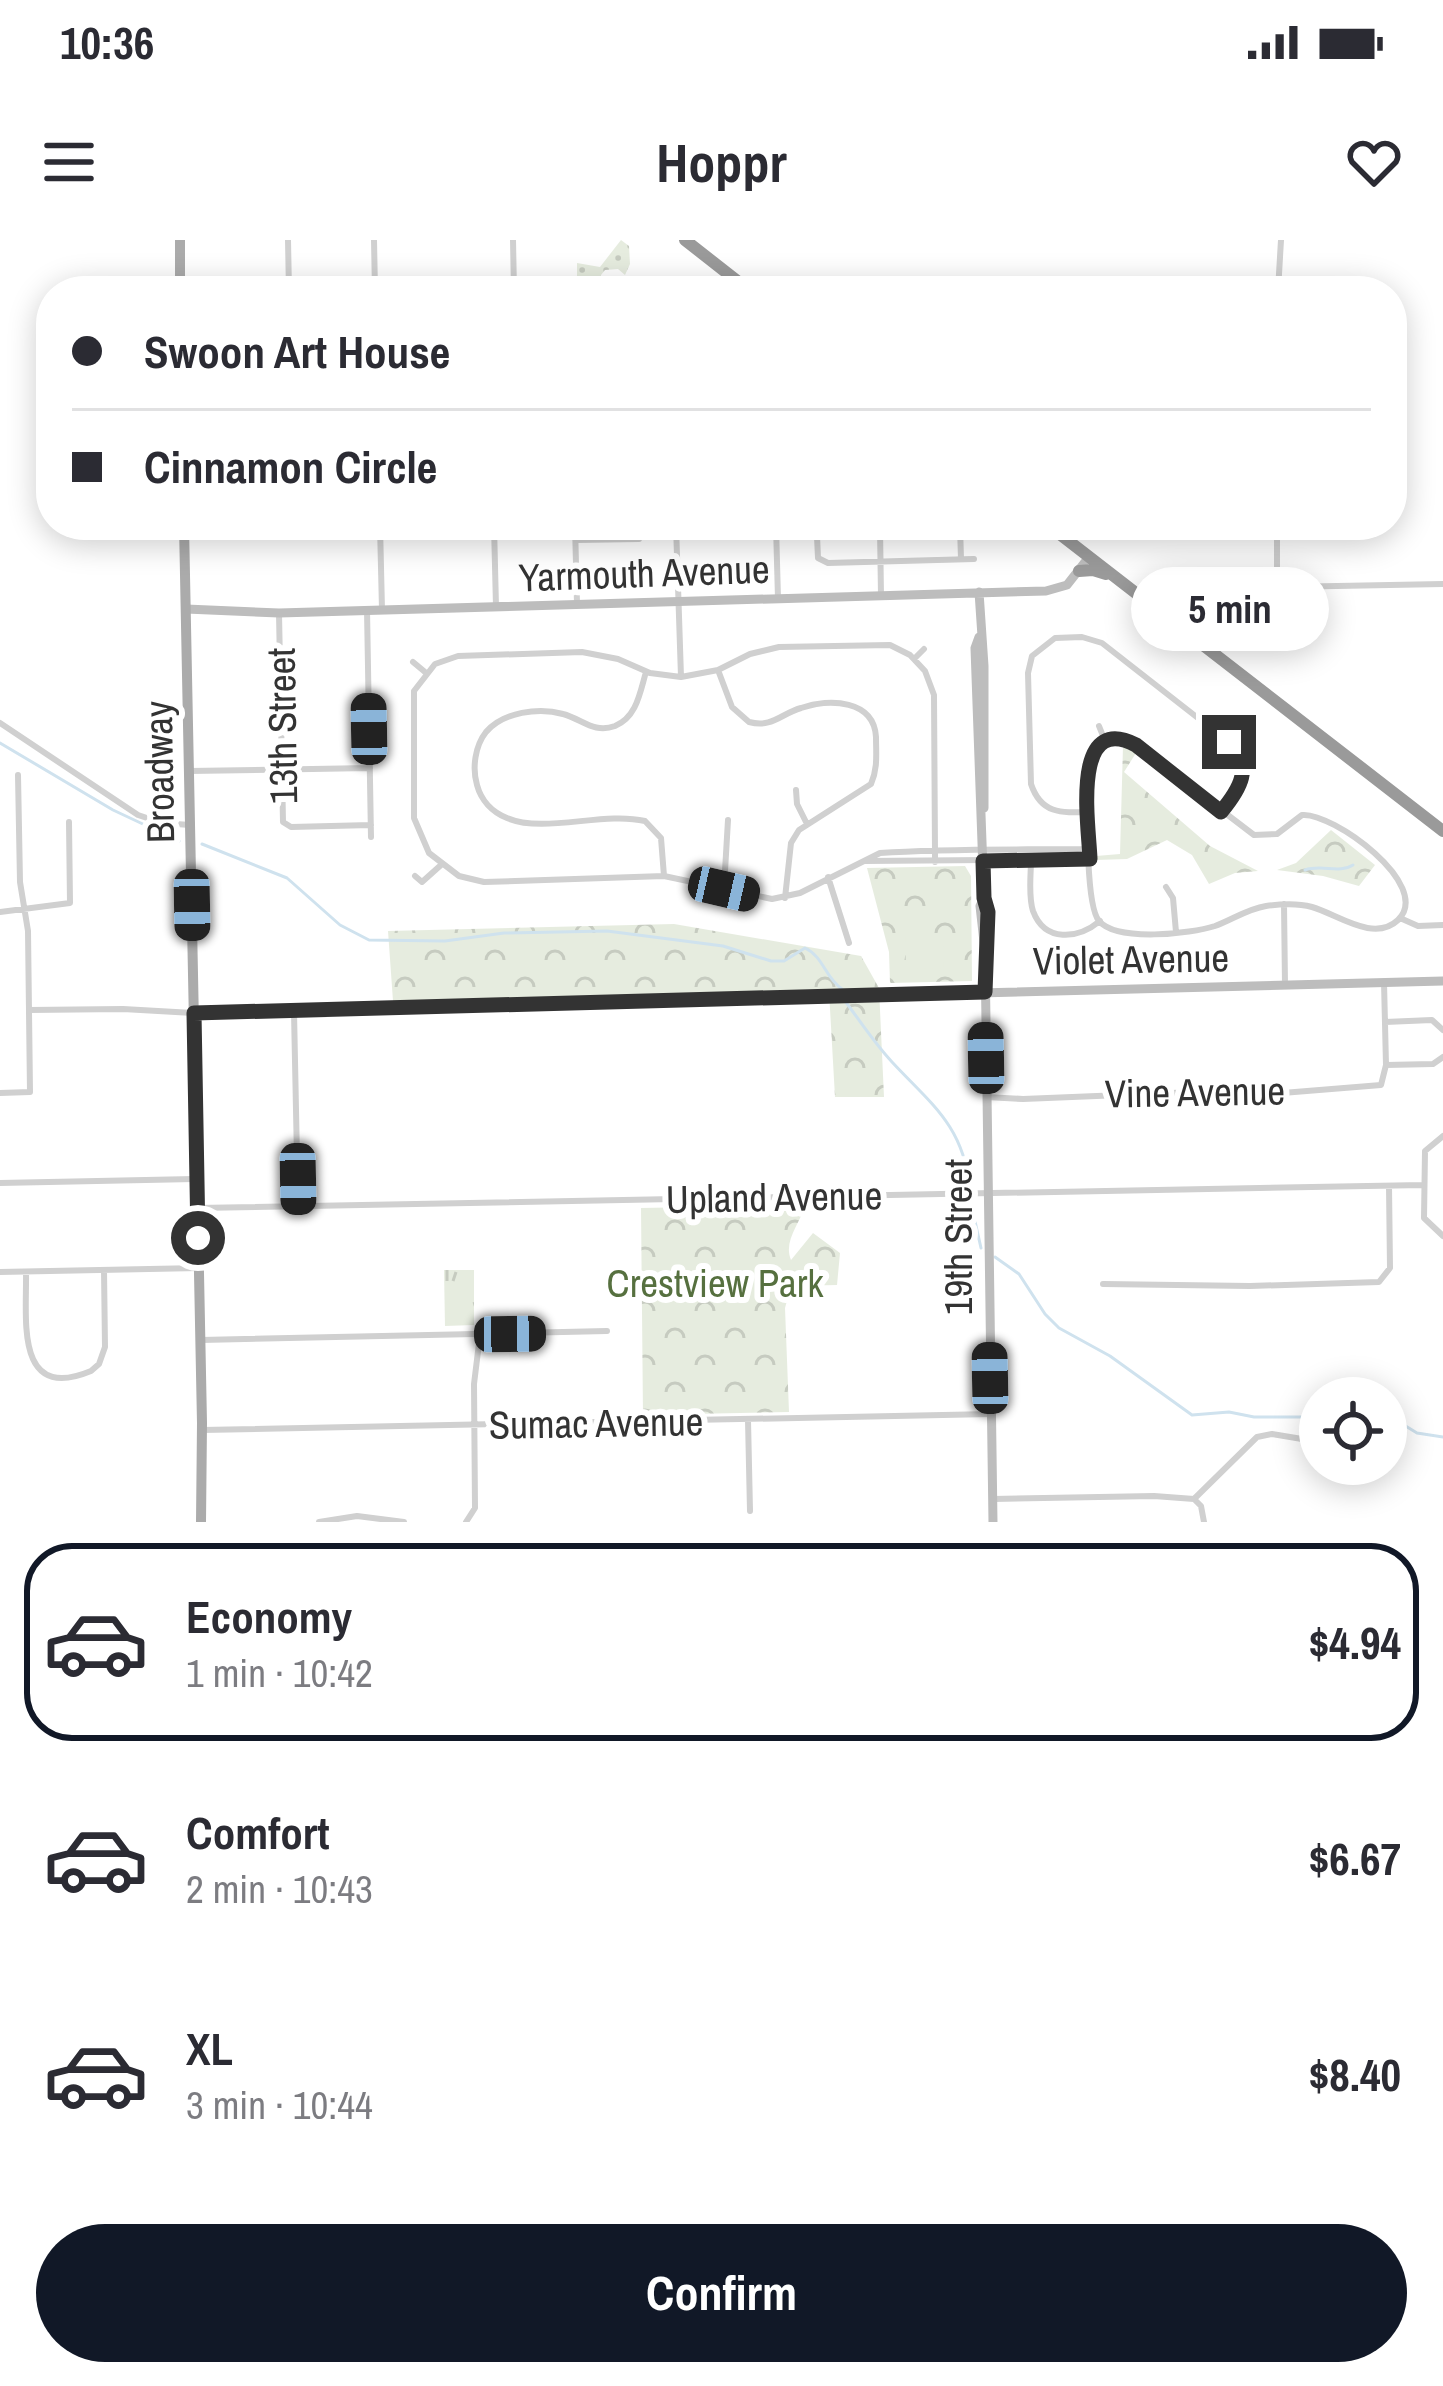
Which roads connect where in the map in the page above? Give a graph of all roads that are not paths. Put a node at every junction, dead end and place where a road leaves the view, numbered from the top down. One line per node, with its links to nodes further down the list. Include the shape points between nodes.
1 (179, 240): 9 (main road)
2 (288, 240): 10 (street)
3 (374, 240): 11 (street)
4 (513, 240): 12 (street)
5 (675, 240): 8 (highway)
6 (685, 240): 8 (highway)
7 (1281, 240): 14 (street)
8 (701, 253): 13 (highway)
9 (180, 276)
10 (289, 276)
11 (375, 276)
12 (514, 276)
13 (731, 276)
14 (1279, 276)
15 (184, 540): 40 (main road, Broadway)
16 (380, 540): 42 (street)
17 (494, 540): 39 (street)
18 (576, 540): 38 (street)
19 (676, 540): 37 (street)
20 (776, 540): 36 (street)
21 (817, 540): 29 (street, via 825,563)
22 (880, 540): 29 (street)
23 (960, 540): 27 (street)
24 (1067, 540): 26 (highway)
25 (1276, 540): 33 (street)
26 (1089, 557): 30 (street); 31 (highway)
27 (961, 559): 28 (street); 29 (street)
28 (974, 559)
29 (880, 562): 35 (street)
30 (1079, 571): 31 (highway); 34 (street, Yarmouth Avenue, via 1054,590)
31 (1118, 580): 44 (highway)
32 (1443, 584): 33 (street)
33 (1277, 587): 44 (street, via 1210,591)
34 (979, 592): 35 (street, Yarmouth Avenue); 72 (street, 19th Street)
35 (881, 596): 36 (street, Yarmouth Avenue)
36 (778, 599): 37 (street, Yarmouth Avenue)
37 (678, 602): 38 (street, Yarmouth Avenue); 51 (street)
38 (577, 604): 39 (street, Yarmouth Avenue)
39 (496, 607): 42 (street, Yarmouth Avenue)
40 (186, 609): 43 (street, Yarmouth Avenue); 57 (main road, Broadway)
41 (367, 610): 42 (street, Yarmouth Avenue); 43 (street, Yarmouth Avenue); 55 (street)
42 (382, 610)
43 (279, 613): 56 (street, 13th Street)
44 (1169, 620): 67 (highway)
45 (924, 649): 46 (street)
46 (914, 659): 48 (street, via 875,644 779,647); 70 (street, via 934,695)
47 (413, 662): 49 (street)
48 (718, 670): 51 (street); 64 (street, via 732,707 749,722 774,723 812,705 850,704 871,717 872,784)
49 (425, 672): 50 (street, via 458,656 582,652); 76 (street, via 411,704 414,818)
50 (646, 672): 51 (street); 78 (street, via 634,709 609,728 552,712 497,722 478,747 476,780 490,807 510,820 644,821 661,838)
51 (681, 676)
52 (0, 723): 65 (street, via 138,815)
53 (1099, 726): 54 (street)
54 (1106, 741): 60 (street, via 1089,760); 61 (street, via 1136,745)
55 (370, 768): 56 (street); 66 (street)
56 (282, 769): 57 (street); 66 (street, 13th Street, via 285,825)
57 (189, 770): 65 (main road, Broadway)
58 (18, 775): 84 (street)
59 (796, 790): 64 (street)
60 (1089, 812): 61 (street, via 1038,806 1030,780 1028,674 1036,645 1062,637 1097,640 1235,747 1246,765); 69 (street)
61 (1221, 812): 86 (street, via 1266,837 1306,811 1324,817 1397,874 1406,894)
62 (728, 820): 81 (street)
63 (69, 822): 84 (street, via 70,903)
64 (807, 824): 82 (street, via 791,843)
65 (190, 825): 97 (main road, Broadway)
66 (371, 825): 68 (street)
67 (1443, 831)
68 (371, 838)
69 (1090, 849): 71 (street); 73 (street)
70 (935, 852): 72 (street); 74 (street); 75 (street)
71 (1031, 855): 72 (street); 73 (street); 87 (street, via 1032,908 1042,930 1068,936)
72 (983, 856): 75 (street); 94 (street, 19th Street)
73 (1090, 859): 87 (street)
74 (861, 860): 75 (street); 79 (street)
75 (935, 862)
76 (441, 865): 77 (street, via 422,882); 78 (street, via 484,882)
77 (415, 876)
78 (664, 876): 81 (street)
79 (828, 878): 82 (street); 90 (street)
80 (1166, 887): 89 (street)
81 (724, 889): 82 (street)
82 (785, 898)
83 (1284, 904): 86 (street, via 1369,929); 89 (street); 93 (street)
84 (24, 910): 85 (street); 95 (street)
85 (0, 912)
86 (1400, 918): 88 (street)
87 (1100, 921): 89 (street, via 1122,933)
88 (1443, 925)
89 (1176, 932)
90 (850, 943)
91 (1443, 981): 92 (street, Violet Avenue)
92 (1384, 982): 93 (street, Violet Avenue); 98 (street)
93 (1285, 985): 94 (street, Violet Avenue)
94 (985, 992): 96 (street, Violet Avenue); 103 (street, 19th Street)
95 (29, 1010): 97 (street, Violet Avenue); 102 (street, via 29,1092)
96 (294, 1010): 97 (street, Violet Avenue); 110 (street)
97 (194, 1013): 105 (main road, Broadway)
98 (1385, 1022): 99 (street, via 1432,1020); 101 (street)
99 (1443, 1030)
100 (1443, 1057): 101 (street)
101 (1386, 1065): 103 (street, Vine Avenue, via 1382,1085 1372,1088)
102 (0, 1093)
103 (986, 1097): 109 (street, 19th Street)
104 (1443, 1136): 107 (street, via 1425,1151)
105 (196, 1179): 106 (street); 111 (main road, Broadway)
106 (0, 1184)
107 (1423, 1185): 108 (street, Upland Avenue); 112 (street, via 1424,1218)
108 (1389, 1186): 109 (street, Upland Avenue); 117 (street, via 1390,1268 1379,1282)
109 (988, 1193): 110 (street, Upland Avenue); 121 (street, 19th Street)
110 (298, 1207): 111 (street, Upland Avenue)
111 (197, 1208): 113 (main road, Broadway)
112 (1443, 1236)
113 (199, 1268): 114 (street); 120 (main road, Broadway)
114 (104, 1270): 116 (street); 116 (street, via 104,1354 92,1371 56,1377 40,1371 28,1350)
115 (0, 1272): 116 (street)
116 (26, 1272)
117 (1103, 1284)
118 (607, 1331): 119 (street)
119 (480, 1335): 120 (street); 123 (street)
120 (201, 1340): 124 (main road, Broadway)
121 (991, 1414): 122 (street, Sumac Avenue); 126 (street, 19th Street)
122 (748, 1420): 123 (street, Sumac Avenue); 128 (street)
123 (475, 1425): 124 (street, Sumac Avenue); 132 (street, via 475,1508)
124 (202, 1430): 129 (main road, Broadway)
125 (1299, 1438): 127 (street, via 1257,1437)
126 (993, 1499): 127 (street); 133 (street, 19th Street)
127 (1194, 1499): 134 (street)
128 (750, 1511)
129 (201, 1522)
130 (319, 1522): 131 (street)
131 (404, 1522)
132 (465, 1522)
133 (993, 1522)
134 (1204, 1522)

